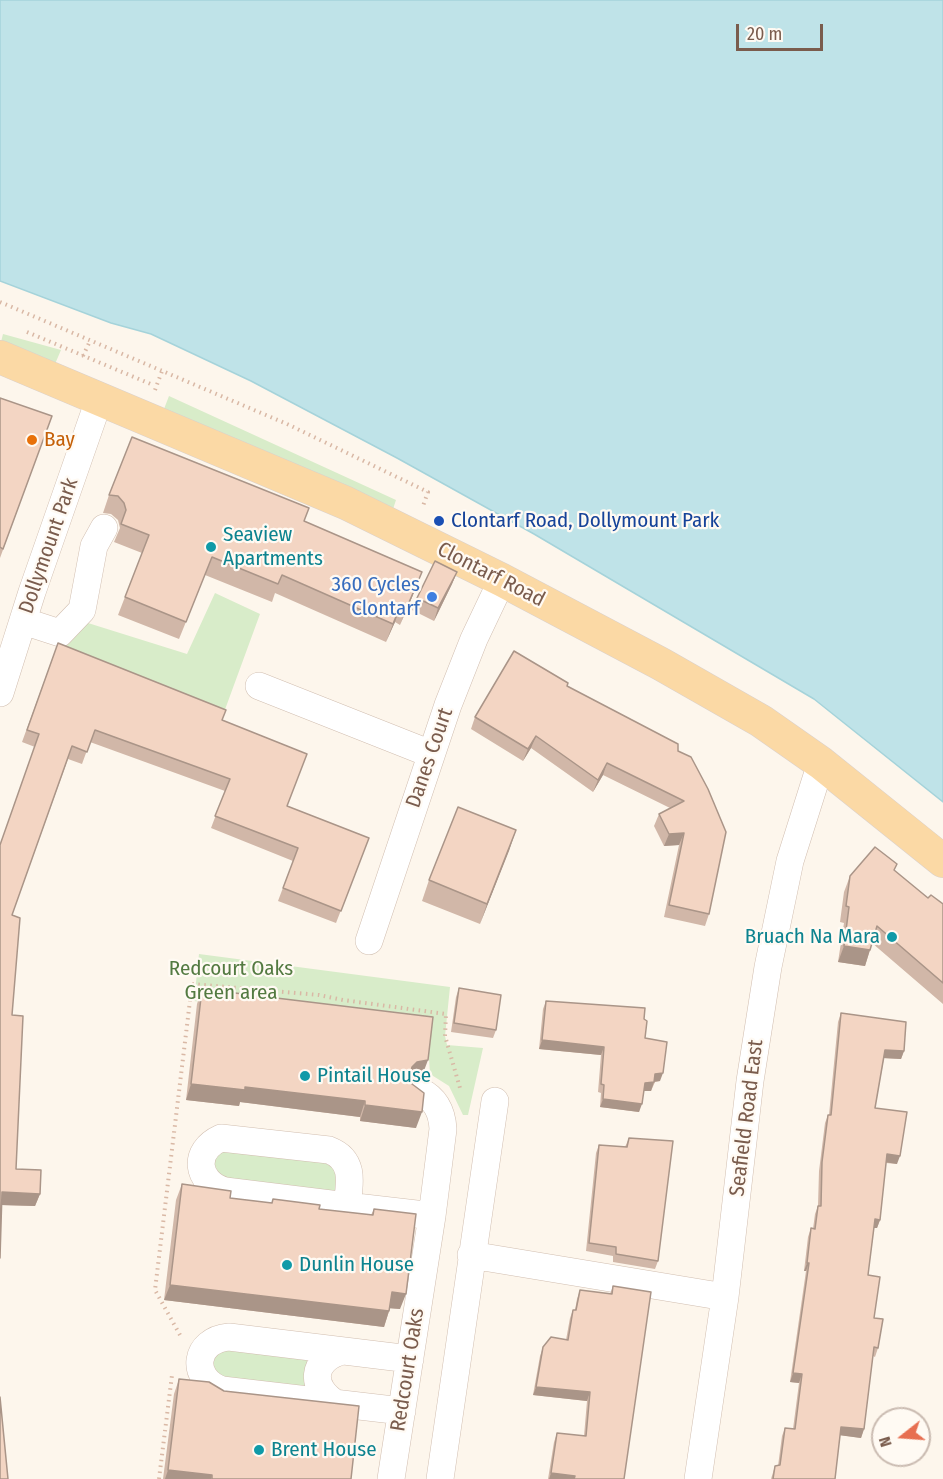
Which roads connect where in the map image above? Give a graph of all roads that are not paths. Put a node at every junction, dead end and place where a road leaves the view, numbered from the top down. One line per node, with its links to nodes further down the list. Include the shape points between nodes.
1 (0, 357): 2 (main road, Clontarf Road)
2 (99, 400): 4 (main road, Clontarf Road, via 346,503); 5 (street, Dollymount Park)
3 (104, 528): 5 (street, via 94,546 82,610 60,633)
4 (502, 580): 8 (street, Danes Court, via 447,705); 9 (main road, Clontarf Road, via 761,721)
5 (14, 631): 7 (street, Dollymount Park)
6 (259, 686): 8 (street)
7 (0, 693)
8 (431, 754): 11 (street, Danes Court)
9 (821, 763): 10 (main road, Clontarf Road); 17 (street, Seafield Road East, via 790,861 768,967 750,1081)
10 (943, 861)
11 (369, 940)
12 (420, 1091): 15 (street, Redcourt Oaks, via 438,1106 442,1117)
13 (495, 1101): 16 (street)
14 (360, 1207): 14 (street, via 349,1168 337,1153 329,1150 230,1138 211,1142 204,1150 202,1172 215,1188); 15 (street)
15 (432, 1216): 19 (street, Redcourt Oaks)
16 (471, 1255): 17 (street); 23 (street)
17 (725, 1297): 24 (street, Seafield Road East)
18 (343, 1351): 19 (street); 20 (street, via 325,1359 317,1375 323,1393); 20 (street, via 229,1337 209,1343 196,1360 205,1380 222,1390)
19 (410, 1359): 21 (street, Redcourt Oaks)
20 (337, 1404): 21 (street)
21 (402, 1412): 22 (street, Redcourt Oaks)
22 (391, 1479)
23 (440, 1479)
24 (698, 1479)

